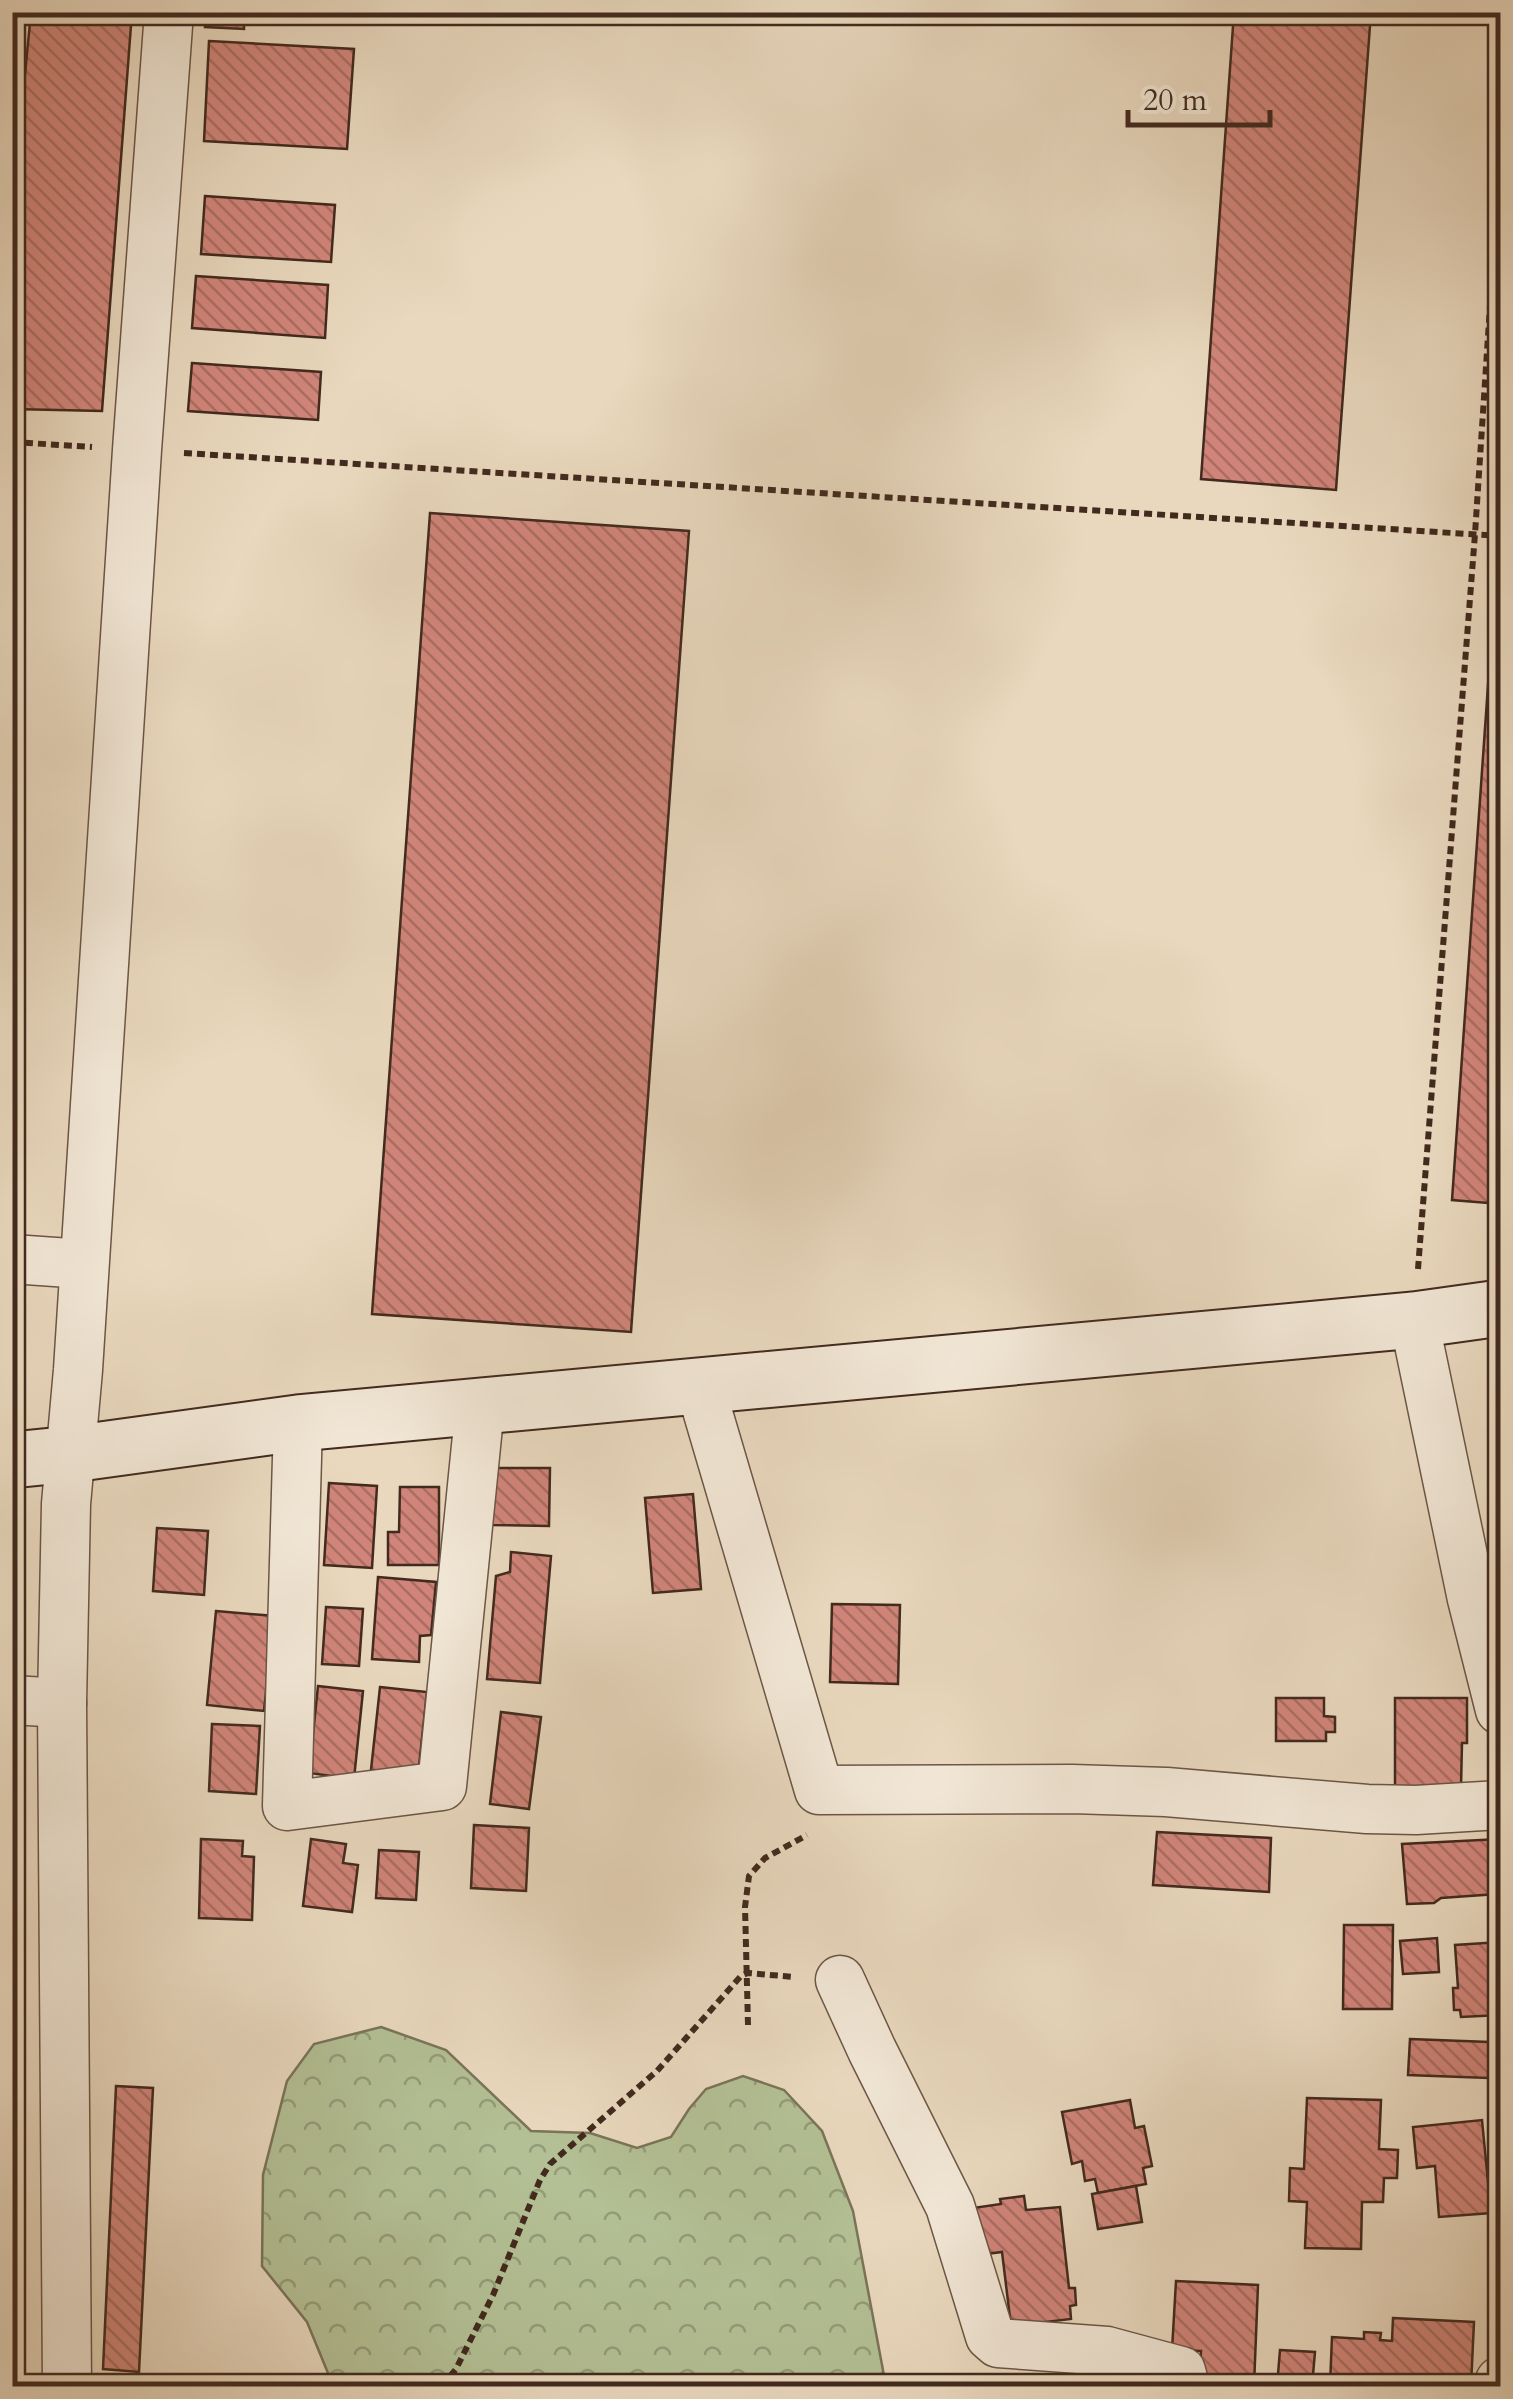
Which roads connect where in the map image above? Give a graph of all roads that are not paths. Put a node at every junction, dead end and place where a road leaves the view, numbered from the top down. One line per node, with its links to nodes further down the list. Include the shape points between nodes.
1 (168, 12): 3 (street)
2 (12, 1259): 3 (street)
3 (84, 1264): 9 (street)
4 (1500, 1308): 5 (street)
5 (1414, 1320): 6 (street); 13 (street)
6 (700, 1386): 7 (street); 14 (street, via 820,1790 1091,1789 1368,1809)
7 (480, 1406): 8 (street); 8 (street, via 442,1786 287,1806)
8 (298, 1423): 9 (street)
9 (72, 1454): 10 (street); 12 (street)
10 (12, 1460)
11 (12, 1700): 12 (street)
12 (62, 1703): 16 (street)
13 (1500, 1710)
14 (1500, 1805)
15 (840, 1980): 17 (street, via 950,2206 990,2336 998,2343 1107,2351 1181,2371)
16 (67, 2386)
17 (1185, 2386)

